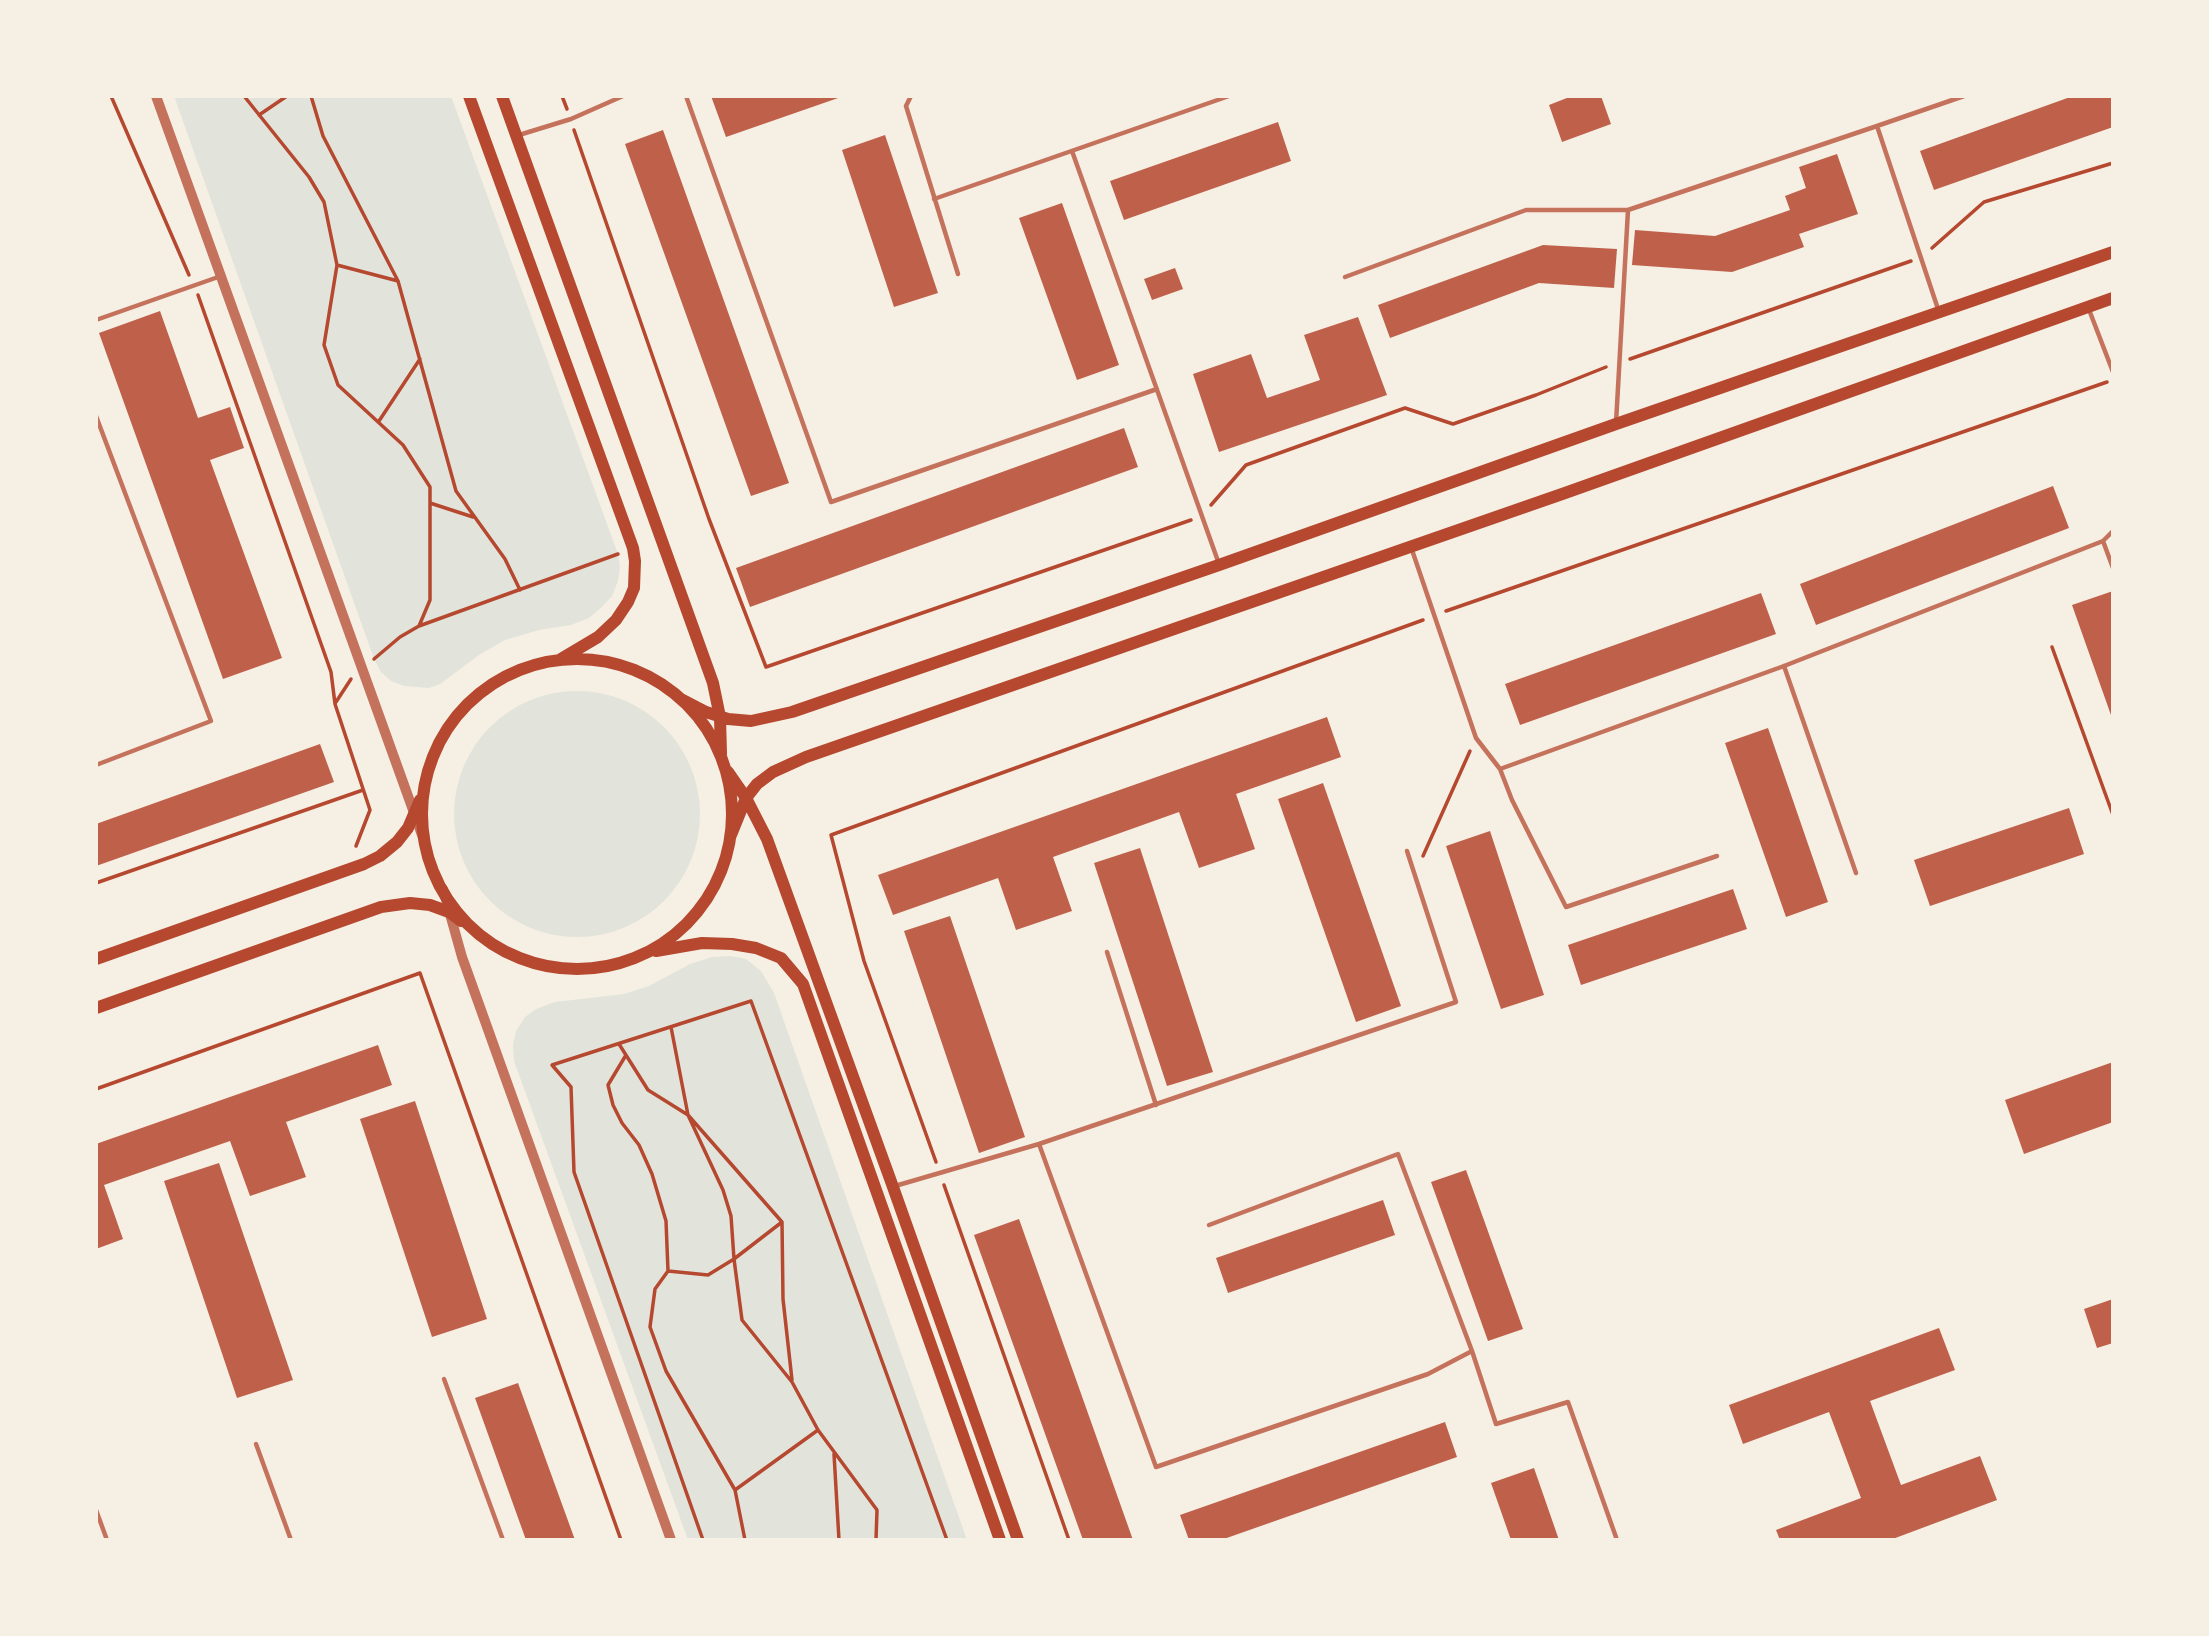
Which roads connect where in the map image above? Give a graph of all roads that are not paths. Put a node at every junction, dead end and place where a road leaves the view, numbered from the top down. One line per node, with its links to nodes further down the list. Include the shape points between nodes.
1 (156, 96): 16 (street)
2 (469, 96): 31 (main road, via 635,561 634,588 616,620)
3 (502, 96): 10 (main road)
4 (623, 96): 10 (lane)
5 (686, 96): 23 (lane, via 831,502)
6 (911, 96): 12 (lane, via 906,106)
7 (1229, 96): 11 (lane)
8 (1962, 96): 9 (lane)
9 (1877, 126): 13 (lane); 20 (lane)
10 (517, 136): 34 (main road, via 713,683)
11 (1072, 151): 12 (lane); 23 (lane)
12 (934, 199): 15 (lane)
13 (1628, 210): 17 (lane, via 1526,209); 25 (lane)
14 (2113, 252): 20 (main road)
15 (958, 274)
16 (221, 276): 21 (lane); 40 (street)
17 (1345, 277)
18 (2113, 298): 19 (main road)
19 (2088, 307): 22 (lane); 28 (main road)
20 (1939, 313): 25 (main road)
21 (96, 320)
22 (2113, 372)
23 (1157, 389): 29 (lane)
24 (96, 416): 36 (lane, via 211,721)
25 (1616, 424): 29 (main road)
26 (2113, 531): 27 (lane)
27 (2103, 541): 30 (lane); 32 (lane)
28 (1411, 546): 37 (lane, via 1476,738); 39 (main road, via 807,757 773,772)
29 (1219, 565): 34 (main road, via 792,712 751,721)
30 (2113, 568)
31 (561, 659): 33 (main road, via 613,664 638,672); 38 (main road, via 514,671 472,700 443,735)
32 (1784, 666): 37 (lane); 45 (lane)
33 (681, 699): 34 (main road); 35 (main road, via 704,726)
34 (720, 717): 35 (main road)
35 (723, 763): 39 (main road); 41 (main road, via 732,810)
36 (96, 765)
37 (1500, 769): 44 (lane, via 1566,907)
38 (425, 783): 40 (main road); 42 (main road)
39 (746, 798): 41 (main road); 55 (main road, via 766,839)
40 (414, 816): 42 (street); 51 (main road, via 397,842 364,864)
41 (731, 835): 49 (main road, via 709,896 676,935)
42 (426, 846): 46 (main road)
43 (1408, 851): 53 (lane, via 1456,1002)
44 (1717, 856)
45 (1856, 873)
46 (443, 889): 47 (street); 48 (main road)
47 (449, 912): 48 (main road); 52 (main road, via 410,903 381,907); 64 (street)
48 (473, 930): 49 (main road, via 517,960 557,968 597,969)
49 (652, 951): 65 (main road, via 702,943 756,948 781,958 803,984)
50 (1107, 952): 53 (lane)
51 (96, 960)
52 (96, 1008)
53 (1156, 1104): 54 (lane)
54 (1039, 1144): 55 (lane); 57 (lane, via 1156,1467 1429,1374)
55 (893, 1187): 66 (main road)
56 (1209, 1225): 57 (lane, via 1398,1154)
57 (1472, 1351): 67 (lane, via 1496,1424 1568,1402)
58 (444, 1379): 63 (lane)
59 (256, 1444): 62 (lane)
60 (96, 1510): 61 (lane)
61 (107, 1540)
62 (291, 1540)
63 (503, 1540)
64 (671, 1540)
65 (1000, 1540)
66 (1018, 1540)
67 (1617, 1540)

